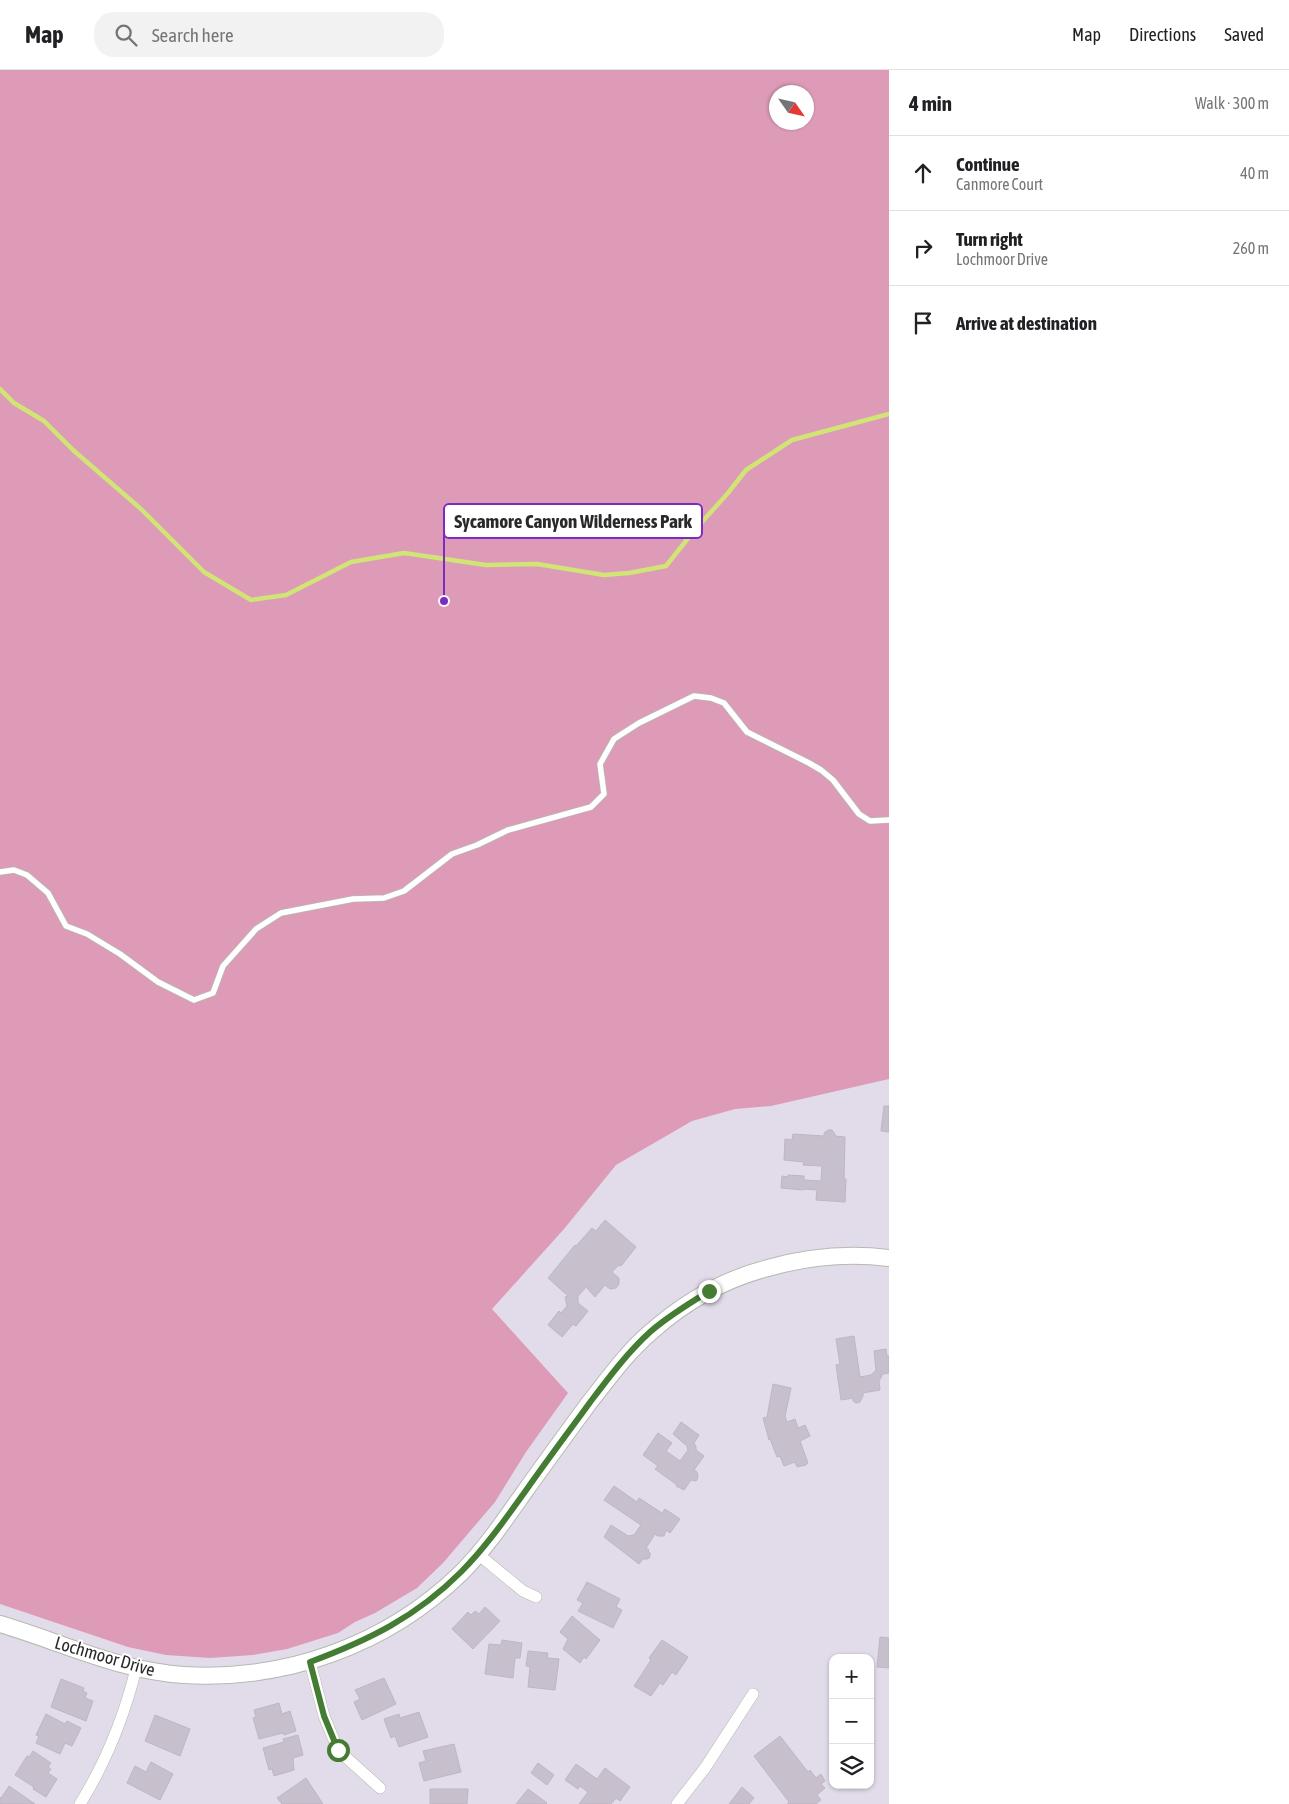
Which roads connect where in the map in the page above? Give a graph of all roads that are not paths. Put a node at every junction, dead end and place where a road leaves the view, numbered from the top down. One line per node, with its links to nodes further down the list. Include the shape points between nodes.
1 (889, 820): 2 (lane, via 870,821 859,814 833,780 821,770 747,732 724,703 694,696 614,739 600,764 604,794 591,807 508,830 452,854 404,891 384,898 353,899 281,913 256,930 223,966 213,993 194,1000 158,982 87,934 66,926 48,893 27,875 14,870)
2 (0, 872)
3 (889, 1258): 4 (street, Lochmoor Drive, via 831,1256 784,1263 731,1280 675,1312 651,1331 614,1371)
4 (478, 1554): 5 (street, via 523,1591); 7 (street, Lochmoor Drive, via 448,1585 416,1610 355,1645)
5 (536, 1597)
6 (0, 1624): 8 (street, Lochmoor Drive)
7 (310, 1662): 8 (street, Lochmoor Drive, via 232,1675 184,1675); 10 (street, via 324,1716 338,1750)
8 (136, 1669): 11 (street, via 126,1708 107,1755)
9 (753, 1694): 12 (street, via 706,1768)
10 (380, 1788)
11 (80, 1804)
12 (677, 1804)

